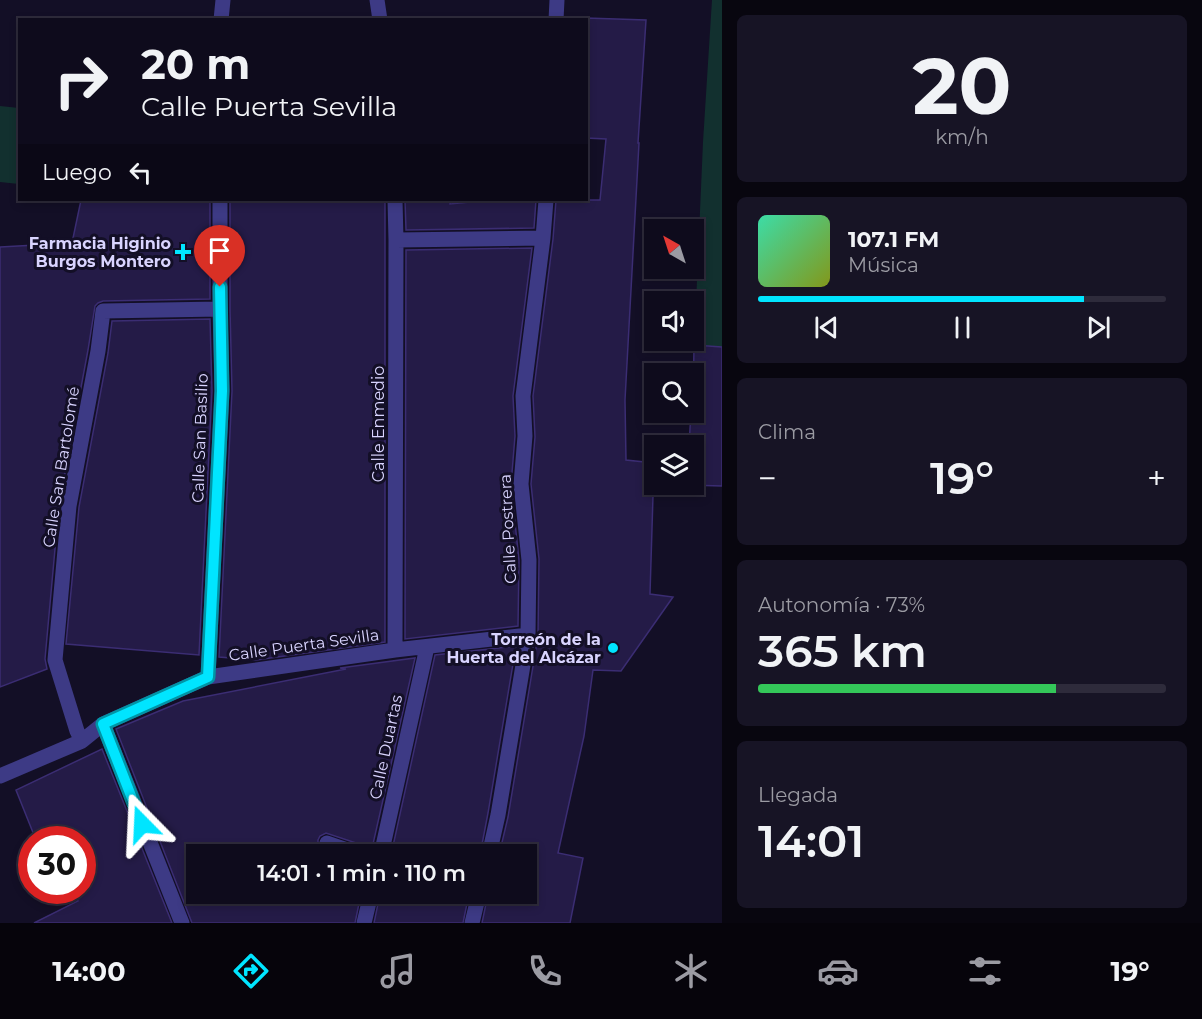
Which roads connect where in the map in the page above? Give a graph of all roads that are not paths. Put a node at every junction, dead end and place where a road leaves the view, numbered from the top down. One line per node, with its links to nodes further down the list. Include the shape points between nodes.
1 (223, 0): 4 (street)
2 (377, 0): 5 (street)
3 (557, 0): 6 (street)
4 (221, 18)
5 (380, 18)
6 (556, 18)
7 (220, 201): 12 (street, Calle San Basilio)
8 (395, 201): 11 (street, Calle Enmedio)
9 (546, 201): 10 (street, Calle Postrera)
10 (543, 238): 11 (street); 13 (street, Calle Postrera, via 523,396 521,484 529,560)
11 (396, 240): 15 (street, Calle Enmedio)
12 (220, 309): 16 (street, Calle San Basilio, via 222,391); 18 (street, Calle San Bartolomé, via 103,311 69,506 55,660)
13 (528, 635): 14 (street, Calle Puerta Sevilla); 23 (street, Calle Postrera)
14 (427, 647): 15 (street, Calle Puerta Sevilla); 22 (street, Calle Duartas)
15 (395, 650): 16 (street, Calle Puerta Sevilla)
16 (208, 677): 17 (street, Calle Puerta Sevilla)
17 (103, 724): 18 (street, Calle Puerta Sevilla); 26 (street)
18 (82, 741): 19 (street, Calle Puerta Sevilla)
19 (0, 776)
20 (327, 843): 21 (street)
21 (330, 844)
22 (383, 844)
23 (491, 844)
24 (369, 904): 27 (street)
25 (477, 904): 28 (street)
26 (182, 923)
27 (364, 923)
28 (472, 923)

